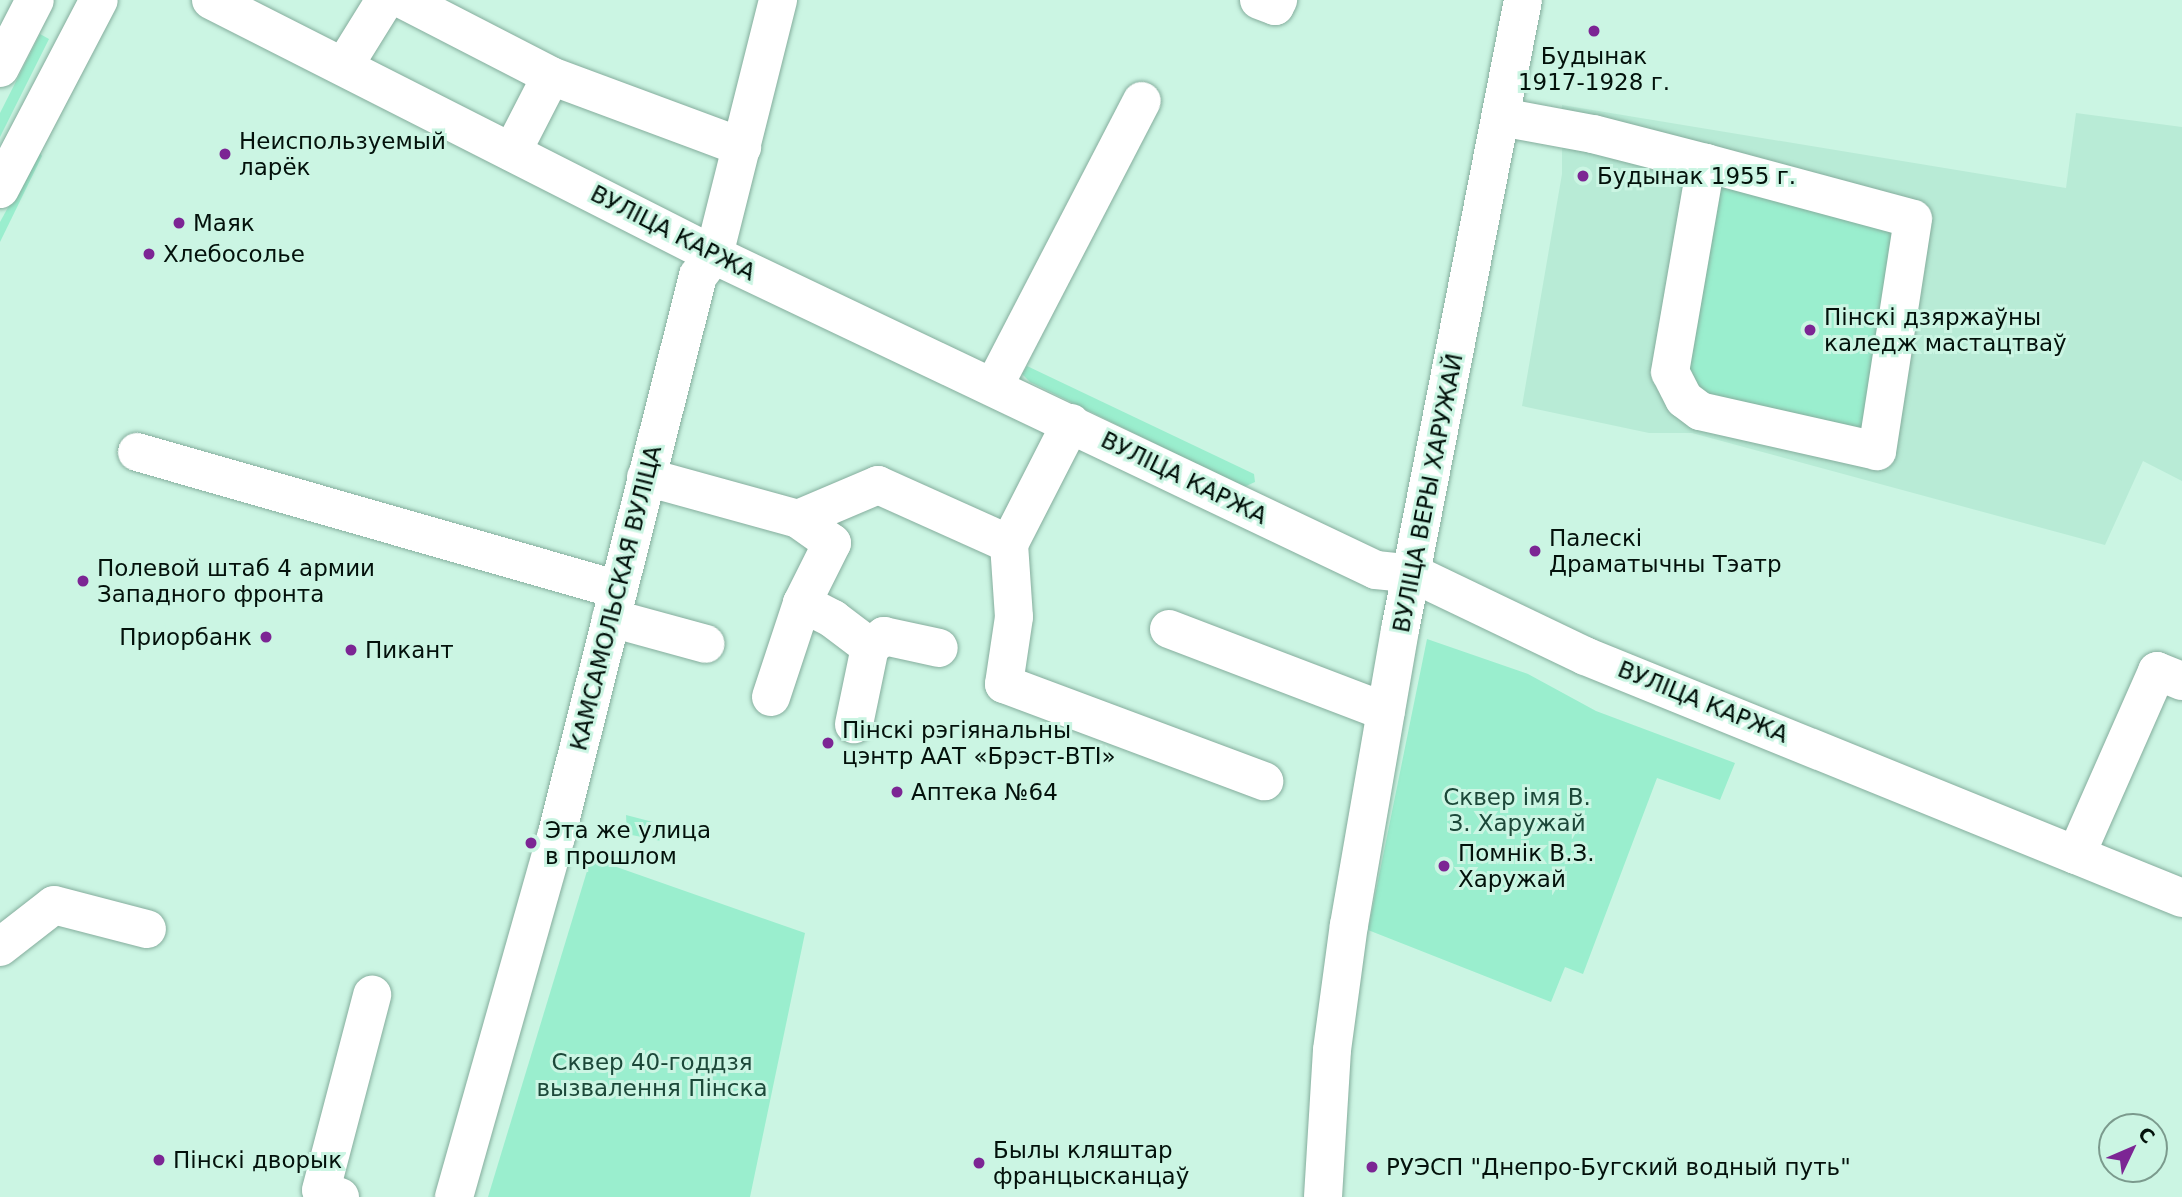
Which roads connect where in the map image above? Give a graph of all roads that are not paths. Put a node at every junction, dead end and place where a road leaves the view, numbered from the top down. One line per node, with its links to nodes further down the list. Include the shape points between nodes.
1 (35, 0): 11 (street)
2 (99, 0): 18 (street)
3 (211, 0): 10 (street, ВУЛІЦА КАРЖА)
4 (385, 0): 10 (street)
5 (404, 0): 12 (street)
6 (778, 0): 15 (street, КАМСАМОЛЬСКАЯ ВУЛІЦА)
7 (1259, 0): 8 (street, via 1275,6)
8 (1278, 0)
9 (1523, 0): 14 (street, ВУЛІЦА ВЕРЫ ХАРУЖАЙ)
10 (344, 66): 16 (street, ВУЛІЦА КАРЖА)
11 (0, 68)
12 (551, 76): 15 (street); 16 (street)
13 (1142, 101): 20 (street)
14 (1502, 117): 17 (street); 26 (street, ВУЛІЦА ВЕРЫ ХАРУЖАЙ)
15 (742, 147): 19 (street, КАМСАМОЛЬСКАЯ ВУЛІЦА)
16 (512, 152): 19 (street, ВУЛІЦА КАРЖА)
17 (1706, 163): 17 (street, via 1670,372 1684,399 1700,411 1877,451 1913,219)
18 (0, 189)
19 (714, 255): 20 (street, ВУЛІЦА КАРЖА); 23 (street, КАМСАМОЛЬСКАЯ ВУЛІЦА, via 698,276)
20 (994, 386): 21 (street, ВУЛІЦА КАРЖА)
21 (1071, 423): 25 (street); 26 (street, ВУЛІЦА КАРЖА, via 1376,570)
22 (137, 452): 28 (street)
23 (646, 477): 24 (street); 28 (street, КАМСАМОЛЬСКАЯ ВУЛІЦА)
24 (798, 519): 25 (street, via 878,485); 27 (street, via 832,543)
25 (1009, 544): 37 (street, via 1014,617 1004,684)
26 (1414, 574): 35 (street, ВУЛІЦА ВЕРЫ ХАРУЖАЙ); 38 (street, ВУЛІЦА КАРЖА, via 1585,656)
27 (802, 603): 31 (street, via 833,618); 34 (street)
28 (615, 604): 30 (street); 44 (street, КАМСАМОЛЬСКАЯ ВУЛІЦА, via 556,837)
29 (1169, 629): 35 (street)
30 (706, 644)
31 (870, 647): 32 (street, via 884,636); 36 (street)
32 (939, 648)
33 (2182, 681): 38 (street, via 2157,671)
34 (771, 697)
35 (1386, 712): 45 (street, ВУЛІЦА ВЕРЫ ХАРУЖАЙ, via 1339,987)
36 (854, 724)
37 (1264, 781)
38 (2076, 855): 39 (street, ВУЛІЦА КАРЖА)
39 (2182, 898)
40 (147, 929): 41 (street, via 54,905)
41 (0, 947)
42 (372, 995): 43 (street, via 321,1190)
43 (340, 1197)
44 (454, 1197)
45 (1324, 1197)

